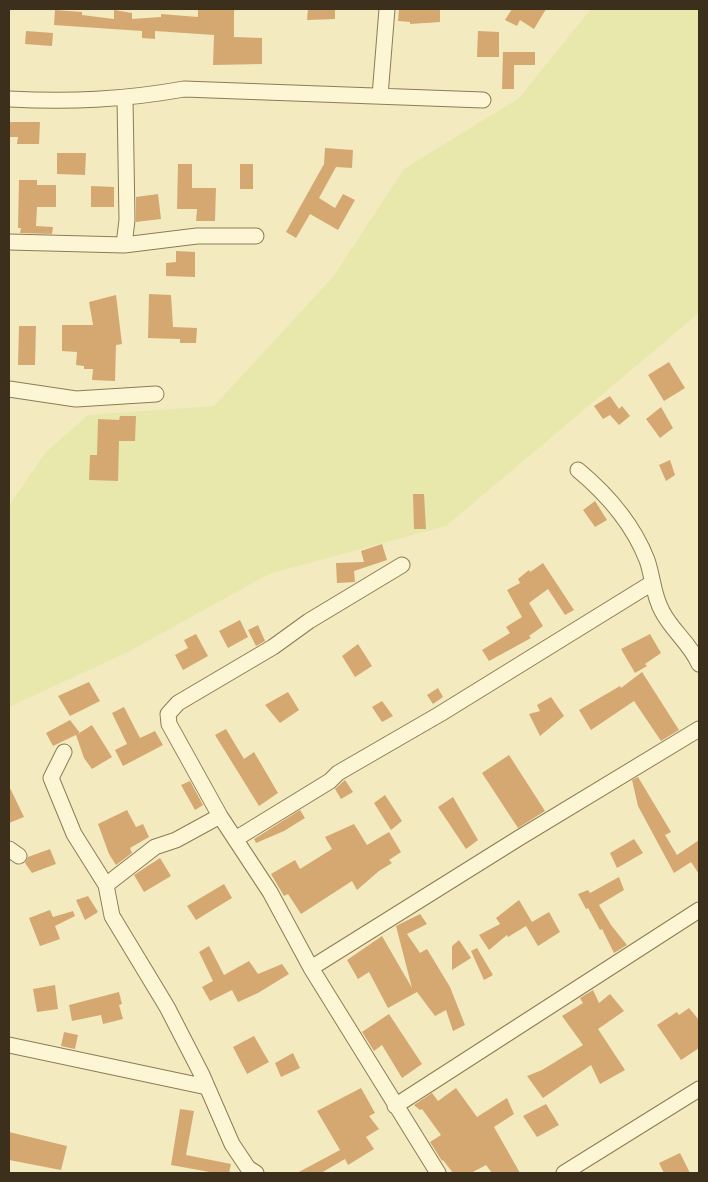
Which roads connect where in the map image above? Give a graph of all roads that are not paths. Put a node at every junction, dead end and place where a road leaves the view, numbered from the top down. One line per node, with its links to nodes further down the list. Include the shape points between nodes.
1 (387, 9): 2 (street)
2 (380, 96): 3 (street, via 184,89); 5 (street)
3 (125, 98): 4 (street); 8 (street, via 127,220)
4 (9, 100)
5 (483, 100)
6 (256, 236): 8 (street, via 197,236)
7 (9, 242): 8 (street)
8 (124, 245)
9 (9, 389): 10 (street, via 76,399)
10 (156, 394)
11 (578, 470): 13 (street, via 596,486 634,532)
12 (402, 565): 17 (street, via 178,703 168,714 169,724)
13 (652, 583): 14 (street, via 654,595 672,628 686,642); 18 (street)
14 (699, 664)
15 (699, 729): 21 (street)
16 (64, 752): 19 (street, via 51,778 74,834)
17 (220, 816): 18 (street); 19 (street, via 176,840 155,847)
18 (236, 838): 21 (street)
19 (106, 885): 23 (street, via 112,916 167,1007)
20 (699, 910): 25 (street)
21 (311, 968): 25 (street)
22 (9, 1046): 23 (street)
23 (207, 1087): 26 (street, via 232,1144 248,1168)
24 (699, 1089): 28 (street)
25 (395, 1106): 27 (street)
26 (256, 1173)
27 (438, 1173)
28 (564, 1173)

